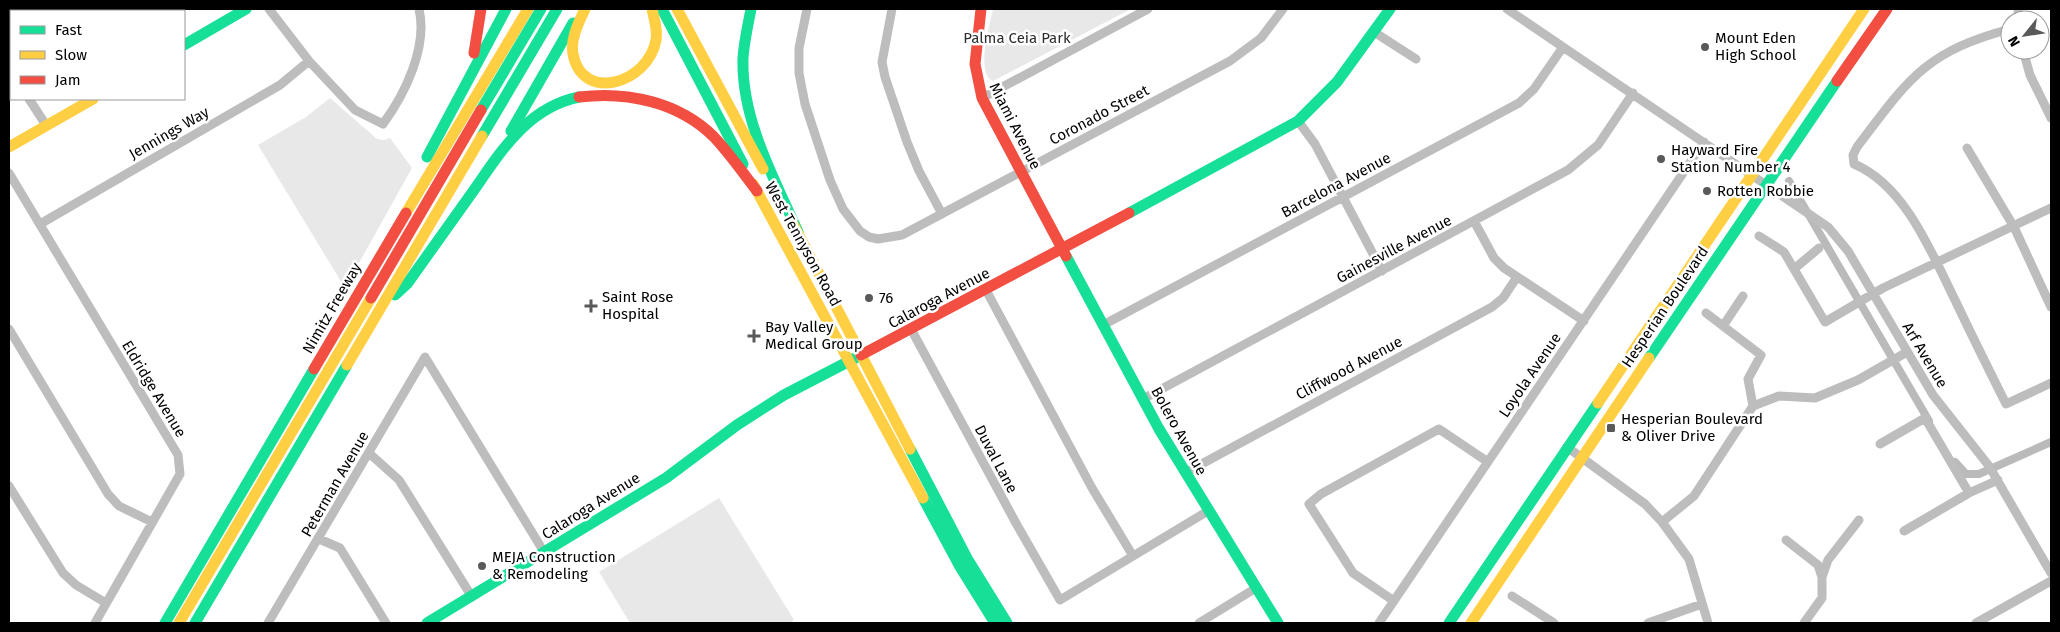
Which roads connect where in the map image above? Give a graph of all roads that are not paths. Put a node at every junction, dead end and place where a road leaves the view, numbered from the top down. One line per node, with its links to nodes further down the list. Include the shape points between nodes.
1 (246, 9): 26 (main road)
2 (269, 9): 30 (street)
3 (419, 9): 30 (street, via 418,55 384,124 355,110)
4 (481, 9): 31 (main road)
5 (506, 9): 31 (main road)
6 (528, 9): 50 (main road, Nimitz Freeway)
7 (541, 9): 110 (main road)
8 (557, 9): 67 (main road)
9 (581, 9): 42 (main road)
10 (586, 9): 11 (main road, via 574,35 575,60 584,74 592,79 614,83 633,78 652,56 656,39)
11 (652, 9)
12 (662, 9): 47 (main road, West Tennyson Road)
13 (676, 9): 55 (main road, West Tennyson Road)
14 (751, 9): 55 (main road, via 742,64 747,102 756,134)
15 (806, 9): 51 (street, Coronado Street, via 799,48 799,73 805,104 830,180 852,224 869,237 887,239)
16 (892, 9): 51 (street, via 882,62 885,77 906,142)
17 (981, 9): 33 (main road, Miami Avenue, via 974,70)
18 (1148, 9): 33 (street)
19 (1283, 9): 43 (street, Coronado Street, via 1261,38 1230,61)
20 (1390, 9): 24 (main road, Calaroga Avenue)
21 (1507, 9): 27 (street, Arf Avenue)
22 (1864, 9): 45 (main road, Hesperian Boulevard)
23 (1887, 9): 46 (main road, Hesperian Boulevard)
24 (1374, 32): 28 (street); 37 (main road, Calaroga Avenue, via 1331,91)
25 (2000, 32): 59 (street, via 1957,46 1926,64 1907,81 1853,155 1854,164 1865,168 1901,202)
26 (186, 40)
27 (1563, 47): 32 (street, Arf Avenue); 48 (street, Barcelona Avenue, via 1534,89 1519,103)
28 (1416, 59)
29 (2026, 60): 36 (street)
30 (309, 61): 53 (street, Jennings Way, via 280,85)
31 (468, 77): 50 (main road, via 406,195)
32 (1633, 93): 39 (street, Arf Avenue); 52 (street, Gainesville Avenue, via 1598,145 1575,166)
33 (982, 98): 43 (main road, Miami Avenue)
34 (30, 100): 38 (street)
35 (91, 100): 38 (main road)
36 (2051, 118)
37 (1298, 121): 48 (street, via 1315,144); 58 (main road, Calaroga Avenue)
38 (46, 125): 40 (main road)
39 (1704, 142): 45 (street, Arf Avenue); 69 (street, Loyola Avenue)
40 (9, 147)
41 (1967, 148): 54 (street)
42 (493, 162): 47 (main road, via 525,124 551,106 602,94 621,96 661,104 697,123 718,142); 67 (main road, via 407,284)
43 (1022, 172): 51 (street, Coronado Street); 58 (main road, Miami Avenue)
44 (9, 173): 53 (street, Eldridge Avenue)
45 (1752, 174): 46 (street, Arf Avenue); 81 (main road, Hesperian Boulevard)
46 (1766, 184): 64 (street, Arf Avenue, via 1828,228 1848,251); 83 (main road, Hesperian Boulevard)
47 (757, 191): 76 (main road, West Tennyson Road)
48 (1343, 197): 61 (street); 70 (street, Barcelona Avenue)
49 (2051, 208): 54 (street)
50 (405, 214): 109 (main road, Nimitz Freeway)
51 (942, 214)
52 (1474, 222): 61 (street, Gainesville Avenue); 62 (street, via 1494,258)
53 (40, 224): 91 (street, Eldridge Avenue, via 178,455 180,474)
54 (2014, 227): 59 (street); 66 (street)
55 (798, 232): 75 (main road, West Tennyson Road)
56 (1759, 236): 60 (street, via 1784,252)
57 (1818, 248): 60 (street)
58 (1062, 249): 63 (main road, Calaroga Avenue); 70 (main road, Bolero Avenue)
59 (1936, 262): 64 (street); 77 (street, via 2006,404)
60 (1794, 269): 64 (street, via 1825,322)
61 (1382, 271): 78 (street, Gainesville Avenue)
62 (1517, 277): 69 (street); 85 (street, Cliffwood Avenue, via 1503,298 1492,307)
63 (986, 290): 72 (main road, Calaroga Avenue); 97 (street, via 1092,488)
64 (1873, 294): 74 (street, Arf Avenue)
65 (1743, 296): 71 (street)
66 (2051, 307)
67 (380, 308): 111 (main road)
68 (1706, 313): 71 (street)
69 (1584, 321): 84 (street, Loyola Avenue)
70 (1104, 325): 78 (main road, Bolero Avenue)
71 (1723, 326): 79 (street, via 1761,355 1748,379)
72 (911, 329): 75 (main road, Calaroga Avenue); 97 (street, Duval Lane, via 1060,600)
73 (9, 330): 91 (street, via 108,494 119,506)
74 (1907, 352): 79 (street, via 1858,380 1814,398 1780,396); 86 (street, Arf Avenue, via 1932,395)
75 (862, 356): 76 (main road, Calaroga Avenue); 116 (main road, West Tennyson Road, via 968,560)
76 (850, 363): 96 (main road, Calaroga Avenue, via 760,409 672,474); 115 (main road, West Tennyson Road, via 959,565)
77 (2051, 383)
78 (1143, 399): 85 (main road, Bolero Avenue)
79 (1753, 406): 92 (street, via 1694,496)
80 (1880, 444): 88 (street, via 1926,418)
81 (1567, 447): 83 (street); 120 (main road, Hesperian Boulevard)
82 (369, 453): 94 (street, Peterman Avenue); 96 (street, Peterman Avenue, via 425,357); 104 (street, via 399,480)
83 (1581, 458): 92 (street, via 1645,504); 121 (main road, Hesperian Boulevard)
84 (1488, 462): 105 (street, Loyola Avenue); 105 (street, via 1439,429 1321,494 1309,504 1353,573)
85 (1185, 473): 89 (main road, Bolero Avenue)
86 (1998, 480): 88 (street); 98 (street, Arf Avenue)
87 (9, 486): 106 (street, via 63,573)
88 (1969, 493): 93 (street)
89 (1208, 512): 97 (street); 102 (main road, Bolero Avenue)
90 (1859, 520): 100 (street, via 1828,560)
91 (152, 522): 106 (street, Eldridge Avenue)
92 (1662, 522): 107 (street, via 1689,559)
93 (1904, 531)
94 (319, 539): 112 (street, Peterman Avenue); 113 (street, via 340,548)
95 (1786, 540): 100 (street, via 1818,565)
96 (544, 552): 104 (main road, Calaroga Avenue)
97 (1133, 556)
98 (2048, 559): 99 (street, Arf Avenue)
99 (2051, 573)
100 (1822, 577): 125 (street, via 1822,598)
101 (2051, 581): 126 (street)
102 (1256, 588): 117 (street); 118 (main road, Bolero Avenue)
103 (1512, 596): 122 (street)
104 (472, 598): 114 (main road, Calaroga Avenue)
105 (1394, 602): 119 (street, Loyola Avenue)
106 (106, 603): 108 (street, Eldridge Avenue)
107 (1702, 604): 123 (street); 124 (street)
108 (95, 623)
109 (165, 623)
110 (179, 623)
111 (195, 623)
112 (268, 623)
113 (386, 623)
114 (427, 623)
115 (995, 623)
116 (1007, 623)
117 (1199, 623)
118 (1278, 623)
119 (1380, 623)
120 (1449, 623)
121 (1471, 623)
122 (1554, 623)
123 (1648, 623)
124 (1708, 623)
125 (1804, 623)
126 (1976, 623)

